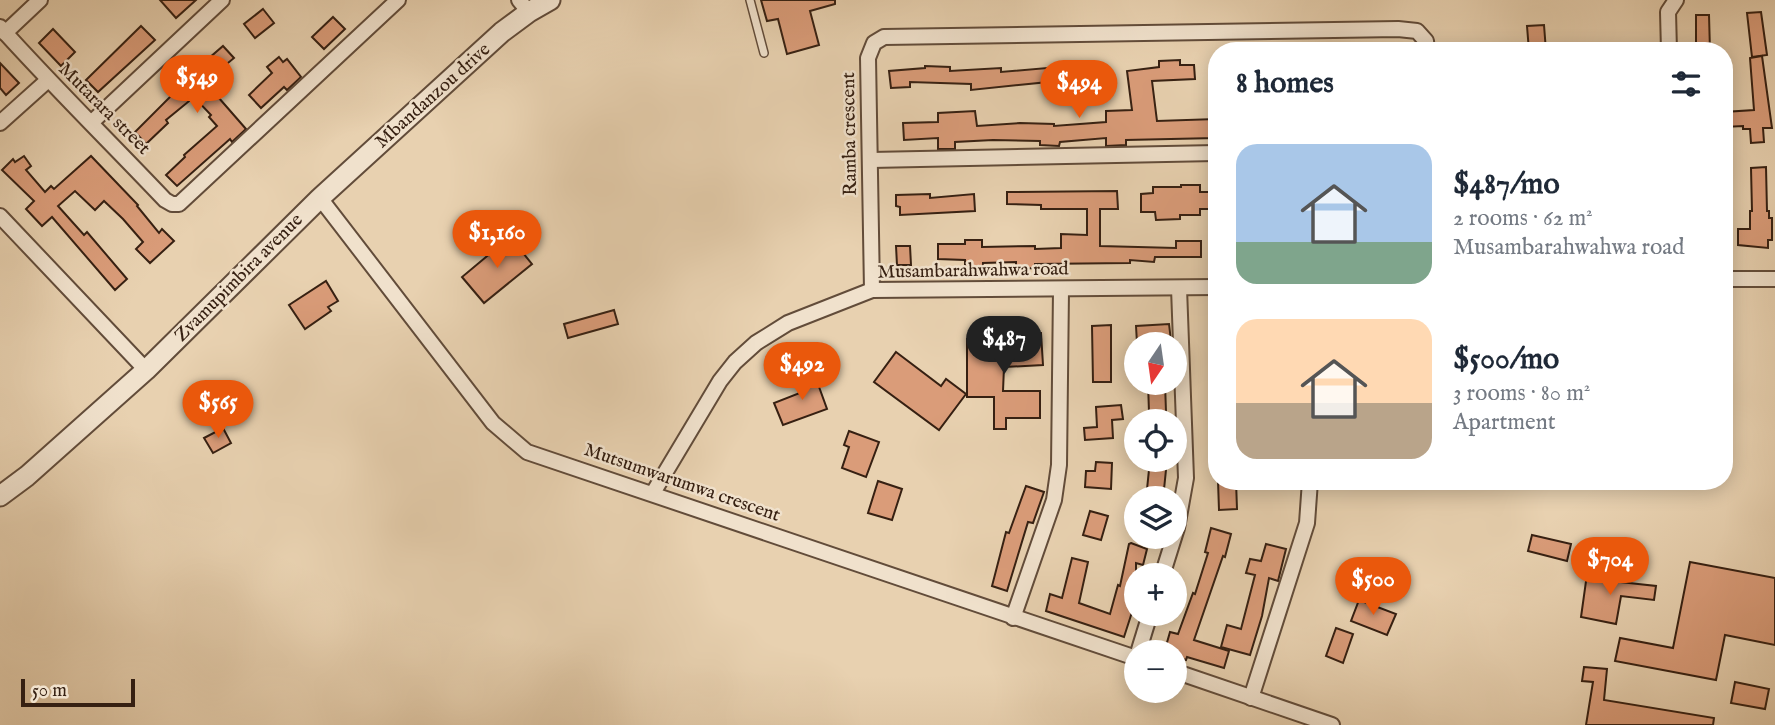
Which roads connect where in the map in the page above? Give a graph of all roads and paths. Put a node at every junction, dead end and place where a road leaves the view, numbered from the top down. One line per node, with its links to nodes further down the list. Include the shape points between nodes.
1 (40, 0): 8 (street)
2 (222, 0): 13 (street)
3 (398, 0): 13 (street, Mutarara street, via 179,204 165,200)
4 (550, 0): 7 (street, Mbandanzou drive)
5 (750, 0): 11 (lane)
6 (1676, 0): 10 (street, via 1668,12)
7 (524, 6): 17 (street, Mbandanzou drive, via 502,32)
8 (2, 30): 12 (street, Mutarara street)
9 (1426, 42): 16 (street, Ramba crescent, via 1417,31 1398,29 884,37 874,43 868,58)
10 (1669, 42)
11 (764, 53)
12 (48, 80): 13 (street, Mutarara street); 14 (street)
13 (92, 122)
14 (0, 123)
15 (1208, 153): 16 (street)
16 (871, 160): 23 (street, Ramba crescent)
17 (320, 198): 25 (street, Zvamupimbira avenue); 27 (street, Mutsumwarumwa crescent, via 493,423 512,441 527,452)
18 (0, 216): 25 (street)
19 (1733, 279): 20 (street)
20 (1775, 279)
21 (1208, 287): 22 (street, Musambarahwahwa road)
22 (1179, 288): 24 (street, Musambarahwahwa road); 29 (street, via 1186,478)
23 (872, 290): 24 (street, Musambarahwahwa road); 27 (street, Musambarahwahwa road, via 788,323 735,362)
24 (1061, 290): 30 (street, via 1059,464 1054,500)
25 (146, 370): 28 (street, Zvamupimbira avenue)
26 (1309, 490): 33 (street, via 1307,523)
27 (653, 493): 30 (street, Mutsumwarumwa crescent)
28 (0, 496)
29 (1166, 563)
30 (1013, 618): 31 (street, Mutsumwarumwa crescent)
31 (1124, 654)
32 (1187, 676): 33 (street)
33 (1251, 698): 34 (street)
34 (1332, 725)

